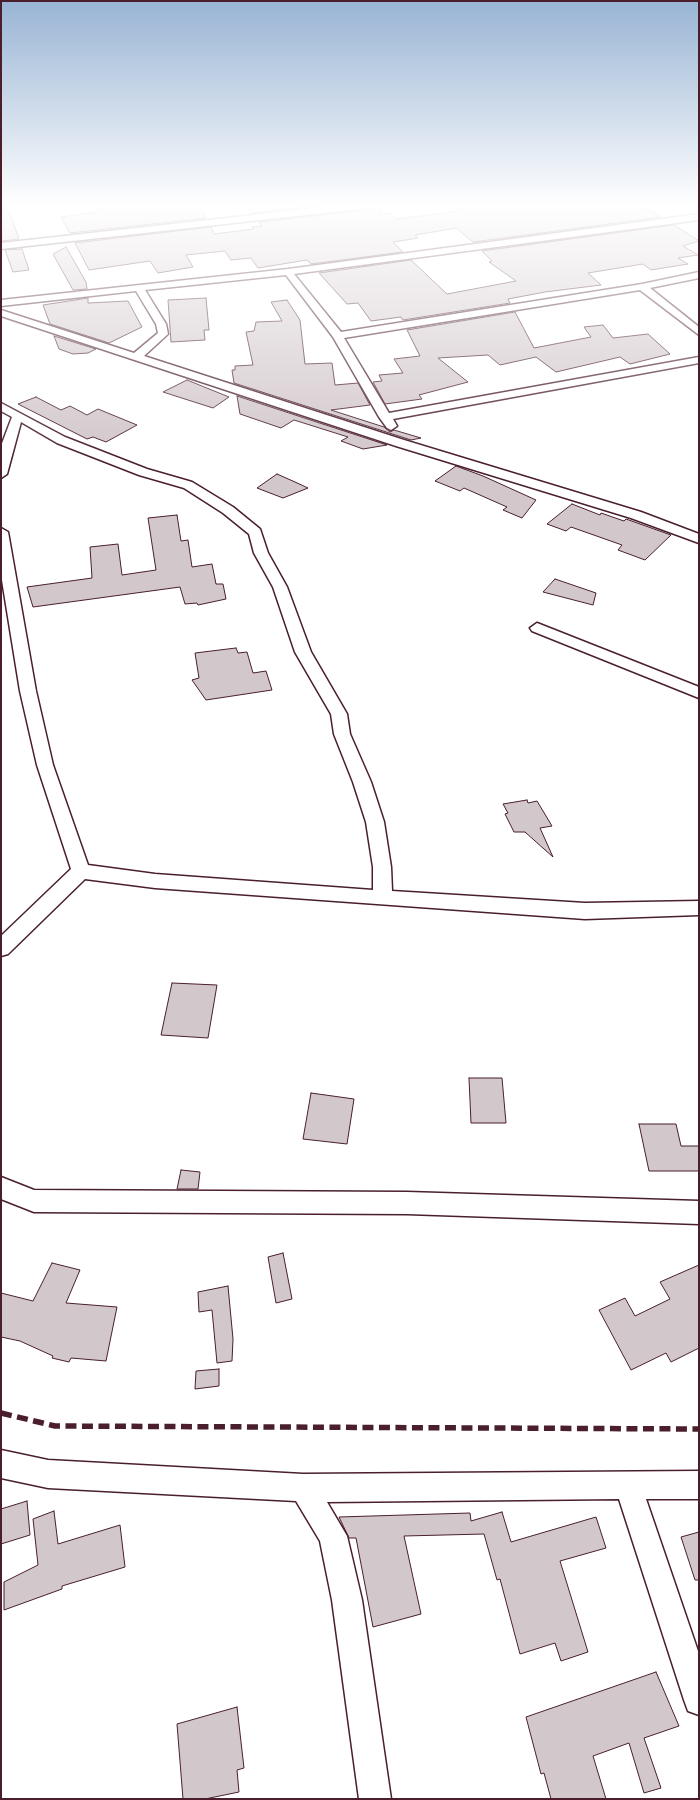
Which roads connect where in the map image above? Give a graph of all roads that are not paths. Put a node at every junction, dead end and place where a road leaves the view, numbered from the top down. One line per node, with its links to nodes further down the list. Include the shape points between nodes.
1 (130, 289): 6 (street)
2 (140, 289): 10 (street, via 161,324 163,334)
3 (301, 289): 9 (street)
4 (624, 289): 9 (street)
5 (646, 289): 8 (street)
6 (1, 303)
7 (1, 313): 10 (street)
8 (699, 332)
9 (338, 336): 14 (street)
10 (136, 357): 15 (street)
11 (699, 360): 14 (street)
12 (1, 406): 13 (street)
13 (18, 415): 16 (street); 22 (street, via 61,440 143,472 188,485 228,510 255,532 261,553 280,587 303,652 339,714 342,734 375,822)
14 (385, 417): 15 (street)
15 (400, 443): 18 (street, via 636,515)
16 (1, 474)
17 (1, 532): 21 (street, via 28,691 45,765)
18 (699, 539)
19 (537, 628): 20 (street)
20 (699, 693)
21 (81, 871): 22 (street, via 164,882); 24 (street)
22 (383, 898): 23 (street, via 585,911)
23 (699, 908)
24 (1, 948)
25 (1, 1188): 26 (street, via 34,1201 407,1203)
26 (699, 1213)
27 (1, 1464): 30 (street, via 48,1474)
28 (699, 1485): 29 (street)
29 (628, 1486): 30 (street); 31 (street)
30 (303, 1488): 32 (street, via 333,1536 346,1600)
31 (699, 1700)
32 (375, 1799)

